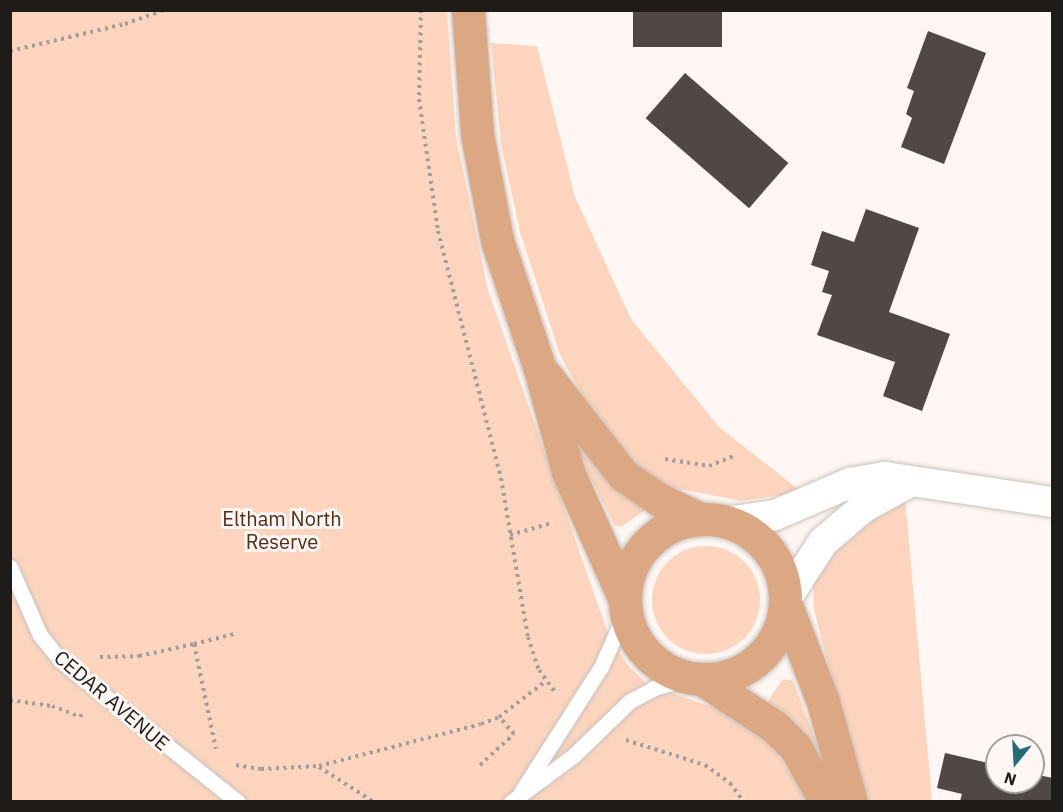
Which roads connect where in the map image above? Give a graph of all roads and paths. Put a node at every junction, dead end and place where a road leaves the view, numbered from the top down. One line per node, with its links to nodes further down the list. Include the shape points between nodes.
1 (164, 10): 4 (path, via 116,27)
2 (421, 10): 16 (path, via 419,99 435,212 501,478 528,637)
3 (468, 10): 5 (main road, via 485,189 516,304)
4 (10, 51)
5 (540, 369): 8 (main road, via 624,475 658,499); 11 (main road, via 568,472)
6 (908, 483): 7 (street); 8 (street, via 868,478 775,515); 10 (street, via 864,507 823,542)
7 (1053, 502)
8 (713, 520): 10 (main road, via 750,532 769,550 781,573); 11 (main road, via 676,525 655,536 629,576)
9 (13, 572): 14 (lane, CEDAR AVENUE, via 40,635)
10 (786, 602): 15 (main road, via 772,644 759,659 742,670); 31 (main road, via 822,702)
11 (626, 605): 15 (main road, via 633,634 648,654 667,669); 19 (lane, via 601,667)
12 (238, 633): 13 (path)
13 (194, 645): 14 (path, via 139,656 85,657); 22 (path)
14 (72, 670): 27 (lane, CEDAR AVENUE)
15 (696, 678): 21 (lane, via 643,693); 30 (main road, via 775,727 795,747)
16 (546, 681): 19 (path); 20 (path)
17 (10, 700): 18 (path, via 52,706 80,717 84,711)
18 (77, 705)
19 (572, 710): 26 (lane)
20 (499, 717): 24 (path, via 514,734); 25 (path)
21 (601, 728): 26 (lane, via 573,756); 29 (path, via 634,743 705,765 730,783)
22 (219, 754)
23 (232, 764): 25 (path, via 261,769)
24 (480, 765)
25 (319, 766): 28 (path)
26 (515, 798)
27 (238, 801)
28 (374, 801)
29 (744, 801)
30 (826, 801)
31 (851, 801)

